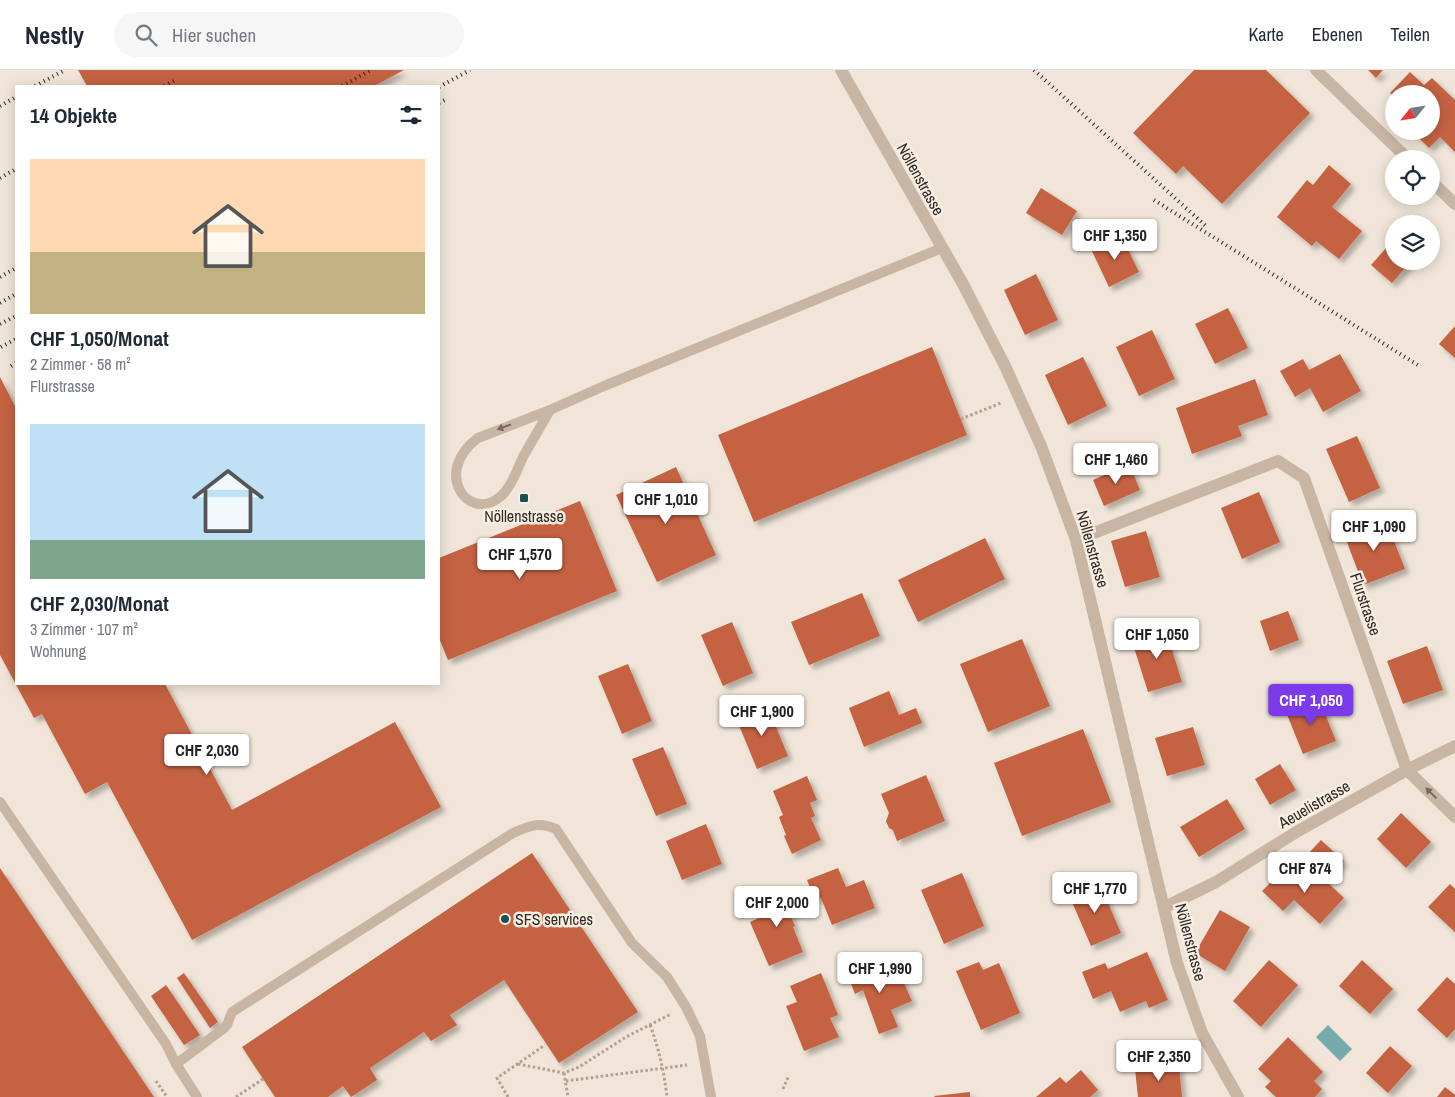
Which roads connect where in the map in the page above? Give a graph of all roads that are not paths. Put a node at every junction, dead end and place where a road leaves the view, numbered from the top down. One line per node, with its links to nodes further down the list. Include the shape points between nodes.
1 (841, 70): 6 (street, Nöllenstrasse)
2 (1316, 70): 3 (street)
3 (1399, 150)
4 (1440, 190): 5 (street)
5 (1455, 204)
6 (942, 248): 7 (lane); 8 (street, Nöllenstrasse, via 1006,368 1041,446)
7 (550, 410): 7 (lane, one-way to 7, via 488,433 469,444 462,453 455,477 465,497 479,503 500,498)
8 (1076, 540): 10 (street, Flurstrasse, via 1278,461 1304,478); 13 (street, Nöllenstrasse)
9 (1455, 746): 10 (street, Aeuelistrasse)
10 (1407, 770): 12 (street, Flurstrasse, one-way to 10); 13 (street, Aeuelistrasse, via 1298,831 1216,882)
11 (0, 802): 14 (lane, via 166,1044)
12 (1455, 817)
13 (1165, 907): 17 (street, Nöllenstrasse, via 1177,963 1202,1033)
14 (176, 1064): 15 (lane); 16 (lane, via 223,1029 232,1012 513,833 545,824 556,829 632,943 667,977 686,1007 700,1036)
15 (197, 1097)
16 (711, 1097)
17 (1238, 1097)

